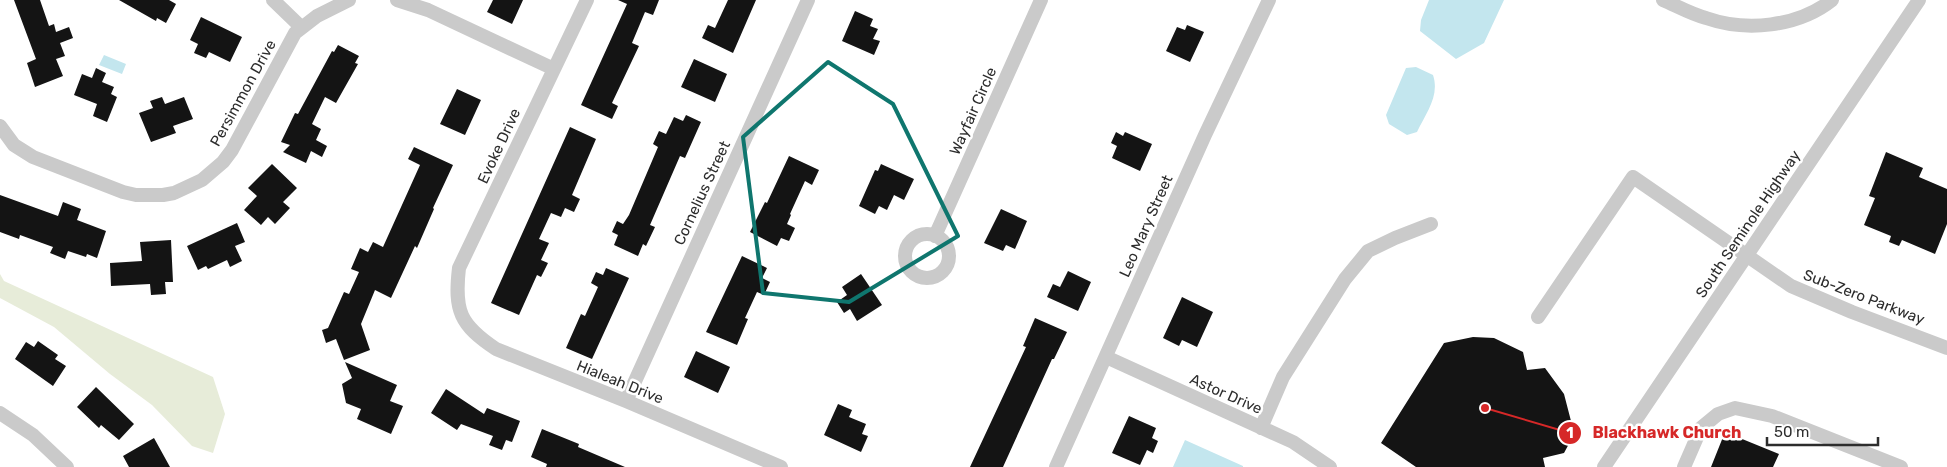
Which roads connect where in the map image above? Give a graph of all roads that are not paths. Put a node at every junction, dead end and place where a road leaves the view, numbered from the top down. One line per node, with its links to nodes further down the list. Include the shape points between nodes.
1 (273, 0): 11 (street)
2 (349, 0): 11 (street, Persimmon Drive, via 329,8)
3 (397, 0): 12 (street, via 428,10)
4 (587, 0): 12 (street, Evoke Drive)
5 (808, 0): 21 (street, Cornelius Street)
6 (1042, 0): 15 (street, Wayfair Circle)
7 (1269, 0): 20 (street, Leo Mary Street)
8 (1663, 0): 9 (street, via 1706,19 1757,26 1779,24 1816,10)
9 (1832, 0)
10 (1919, 0): 16 (street, South Seminole Highway)
11 (301, 27): 13 (street, Persimmon Drive, via 223,162 202,180 174,193 130,193 50,165 14,145)
12 (554, 69): 17 (street, Evoke Drive, via 459,268 456,290)
13 (0, 126)
14 (1431, 224): 23 (street, via 1368,251 1345,279 1283,377)
15 (935, 236)
16 (1747, 255): 18 (street, Sub-Zero Parkway, via 1633,177); 19 (street, Sub-Zero Parkway, via 1791,286); 28 (street, South Seminole Highway)
17 (459, 310): 21 (street, Hialeah Drive, via 476,336 496,349)
18 (1538, 316)
19 (1947, 348)
20 (1106, 357): 23 (street, Astor Drive); 26 (street, Leo Mary Street)
21 (626, 401): 25 (street, Hialeah Drive)
22 (0, 413): 24 (street, via 33,435)
23 (1261, 428): 27 (street, Astor Drive, via 1293,442)
24 (67, 467)
25 (781, 467)
26 (1056, 467)
27 (1330, 467)
28 (1604, 467)
29 (1684, 467): 30 (street, via 1701,428 1718,414 1735,408 1772,416)
30 (1901, 467)

